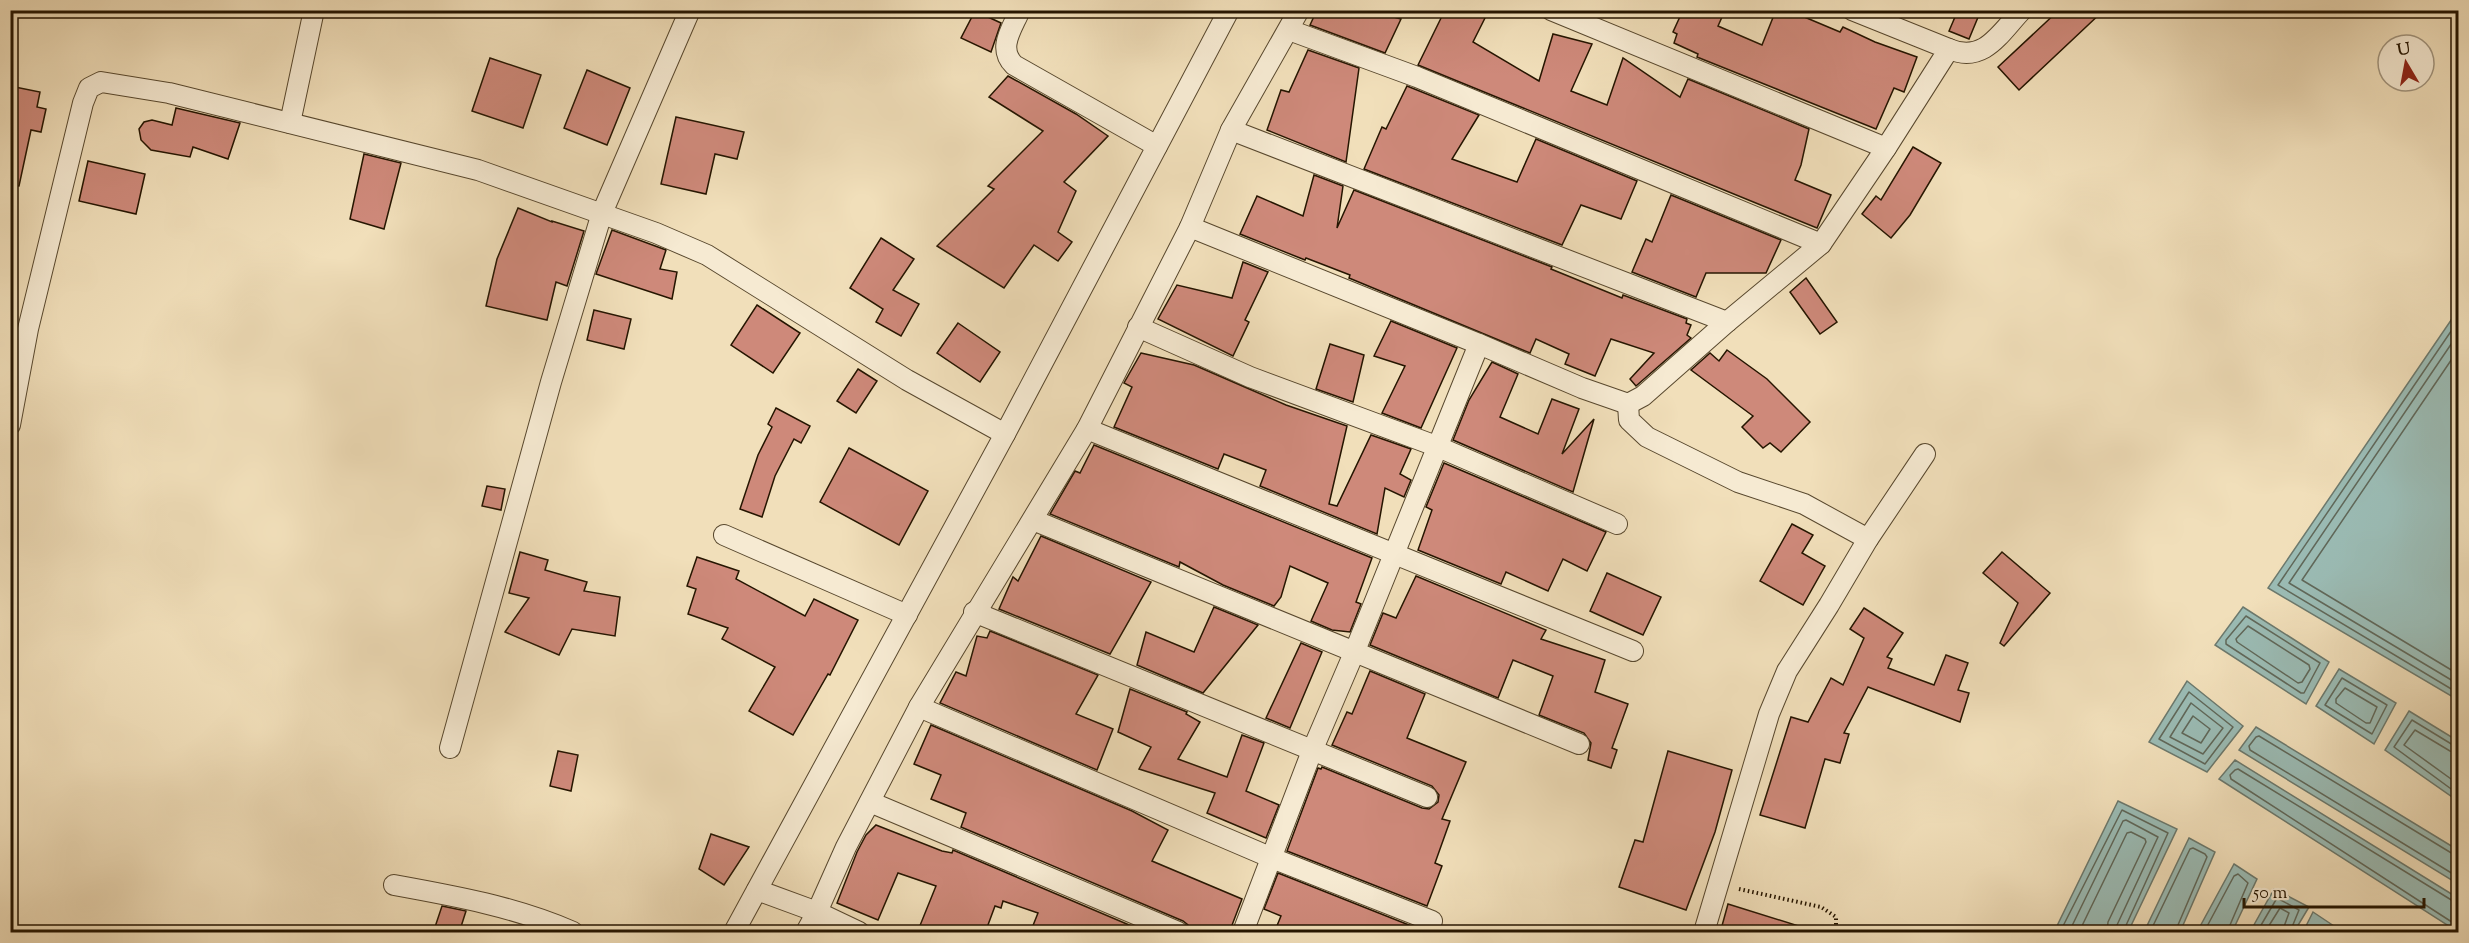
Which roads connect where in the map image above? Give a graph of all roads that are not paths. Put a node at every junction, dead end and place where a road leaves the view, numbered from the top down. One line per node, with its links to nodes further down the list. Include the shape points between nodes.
1 (314, 10): 11 (street)
2 (690, 10): 15 (street)
3 (1020, 10): 13 (street, via 1005,45 1006,55 1014,65)
4 (1229, 10): 13 (street)
5 (1299, 10): 9 (street)
6 (1551, 10): 14 (street)
7 (1852, 10): 10 (street)
8 (2022, 10): 10 (street, via 1981,51 1966,54)
9 (1288, 30): 12 (street); 17 (street, via 1417,77)
10 (1949, 49): 14 (street)
11 (290, 123): 15 (street, via 478,170); 22 (street, via 120,84 101,82 88,88 38,284)
12 (1232, 130): 16 (street); 18 (street)
13 (1157, 146): 24 (street)
14 (1886, 148): 17 (street)
15 (602, 213): 24 (street, via 706,255 907,380); 38 (street)
16 (1190, 227): 19 (street); 20 (street)
17 (1821, 244): 18 (street)
18 (1726, 322): 21 (street, via 1643,396)
19 (1138, 327): 23 (street); 25 (street, via 1250,377)
20 (1479, 344): 21 (street); 25 (street)
21 (1628, 404): 30 (street, via 1629,420 1647,437 1738,482 1804,504)
22 (10, 425)
23 (1087, 429): 27 (street); 31 (street)
24 (1005, 434): 33 (street)
25 (1436, 446): 28 (street); 31 (street)
26 (1925, 454): 30 (street)
27 (1033, 520): 32 (street); 35 (street)
28 (1617, 525)
29 (724, 535): 33 (street)
30 (1868, 539): 53 (street, via 1786,671 1769,714)
31 (1395, 552): 34 (street); 35 (street)
32 (974, 612): 36 (street); 39 (street)
33 (908, 615): 44 (street)
34 (1633, 651)
35 (1354, 653): 37 (street); 39 (street)
36 (919, 707): 41 (street); 42 (street)
37 (1579, 744)
38 (450, 748)
39 (1312, 751): 40 (street); 42 (street)
40 (1427, 797)
41 (870, 802): 45 (street); 51 (street)
42 (1272, 858): 46 (street); 52 (street)
43 (394, 885): 47 (street, via 540,918)
44 (763, 892): 45 (street); 48 (street)
45 (818, 912): 49 (street); 50 (street)
46 (1432, 921)
47 (573, 933)
48 (734, 933)
49 (806, 933)
50 (859, 933)
51 (1178, 933)
52 (1243, 933)
53 (1704, 933)

